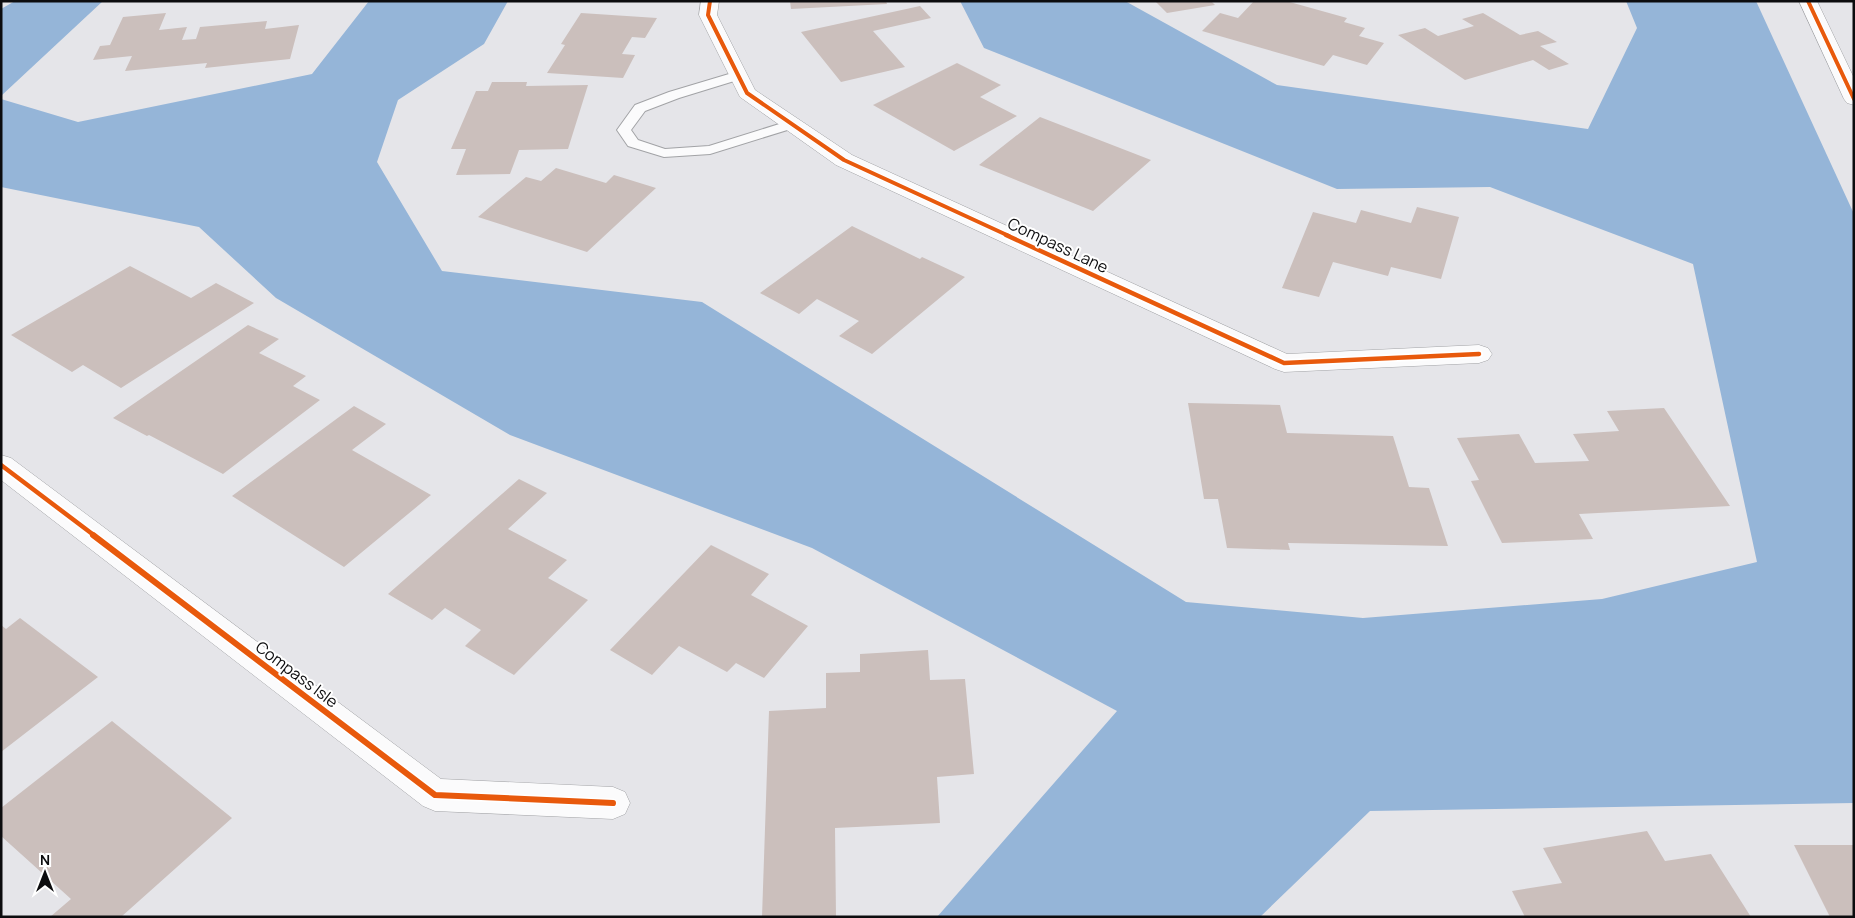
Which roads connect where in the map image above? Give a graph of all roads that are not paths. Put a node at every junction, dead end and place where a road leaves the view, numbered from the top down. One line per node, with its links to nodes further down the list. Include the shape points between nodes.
1 (710, 1): 3 (street, Compass Lane, via 708,15)
2 (1808, 1): 4 (street)
3 (738, 75): 5 (street, Compass Lane, via 747,93); 5 (lane, via 640,108 624,130 633,143 664,153 710,150)
4 (1854, 99)
5 (792, 124): 6 (street, Compass Lane, via 844,160 1284,363)
6 (1479, 354)
7 (1, 465): 8 (street, Compass Isle, via 435,795)
8 (613, 803)

